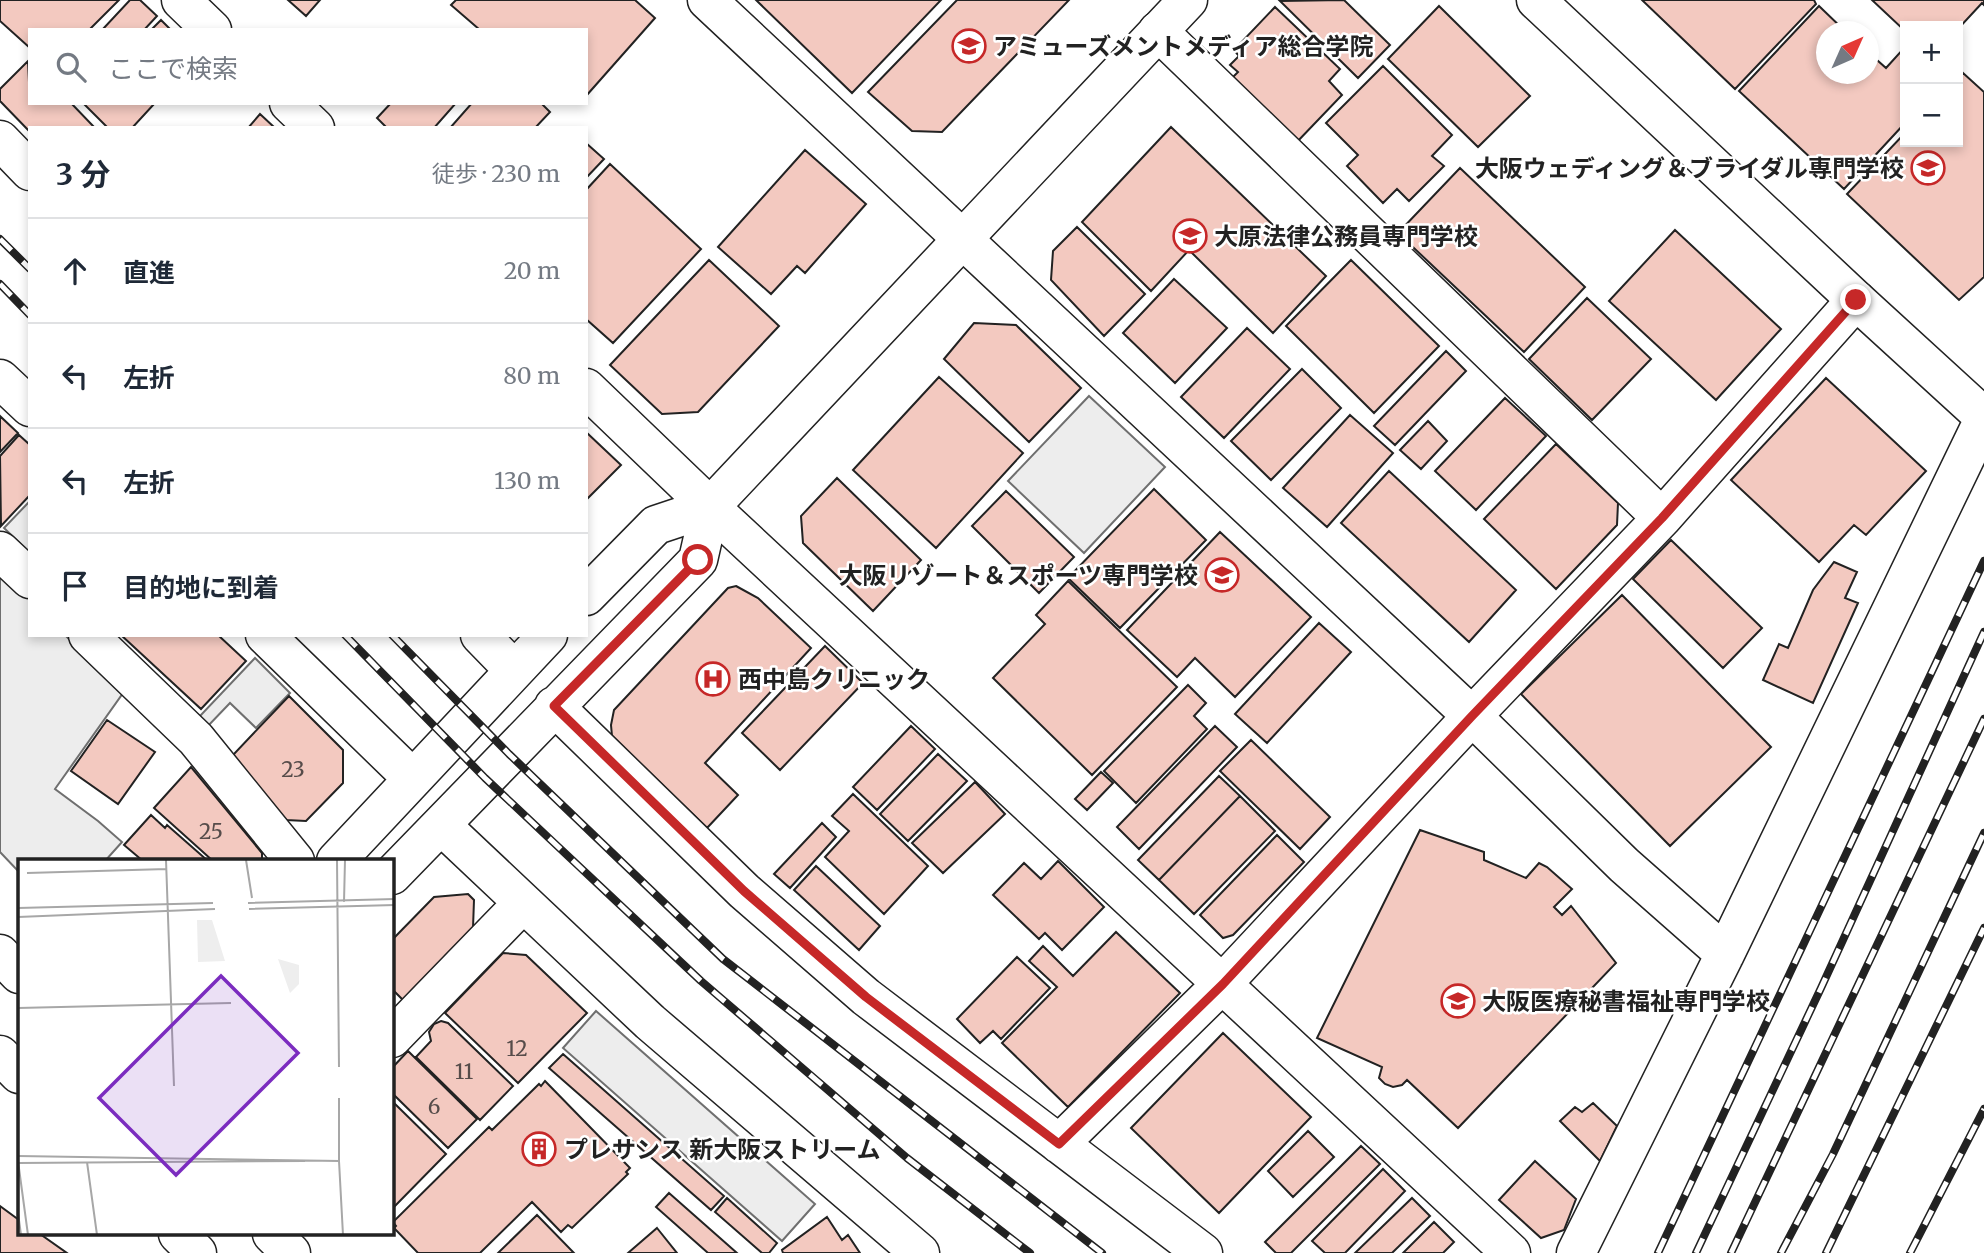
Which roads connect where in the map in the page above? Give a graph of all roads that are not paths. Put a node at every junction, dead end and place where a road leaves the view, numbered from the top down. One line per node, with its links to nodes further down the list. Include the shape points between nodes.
1 (181, 0): 5 (street)
2 (707, 0): 11 (street)
3 (1188, 0): 6 (street)
4 (1536, 0): 12 (street)
5 (210, 28)
6 (1158, 31): 11 (street); 18 (street)
7 (291, 105): 8 (street)
8 (313, 126)
9 (0, 141): 10 (street)
10 (28, 169)
11 (961, 239): 17 (street); 28 (street)
12 (1856, 300): 16 (street); 18 (street)
13 (0, 379): 15 (street)
14 (588, 390): 17 (street)
15 (28, 405)
16 (1984, 418): 36 (street)
17 (710, 507): 21 (street, via 656,525); 27 (street, via 698,560); 38 (street)
18 (1662, 518): 28 (street)
19 (0, 551): 20 (street)
20 (28, 577)
21 (588, 594)
22 (90, 637): 31 (street, via 196,739)
23 (267, 637): 29 (street)
24 (482, 637): 26 (street)
25 (546, 637): 26 (street)
26 (514, 670): 29 (street)
27 (554, 706): 30 (street); 42 (street, via 744,891 866,997)
28 (1472, 716): 36 (street, via 1624,865); 38 (street)
29 (412, 778): 32 (street)
30 (441, 825): 33 (street); 34 (street)
31 (293, 859)
32 (338, 859)
33 (394, 873)
34 (523, 903): 39 (street); 47 (street, via 650,1021)
35 (0, 954): 37 (street)
36 (1725, 954): 50 (street)
37 (18, 973)
38 (1223, 984): 42 (street); 49 (street)
39 (394, 1036)
40 (0, 1055): 41 (street)
41 (18, 1073)
42 (1059, 1144): 48 (street)
43 (180, 1236): 45 (street)
44 (274, 1236): 46 (street)
45 (197, 1253)
46 (290, 1253)
47 (920, 1253)
48 (1203, 1253)
49 (1511, 1253)
50 (1576, 1253)

